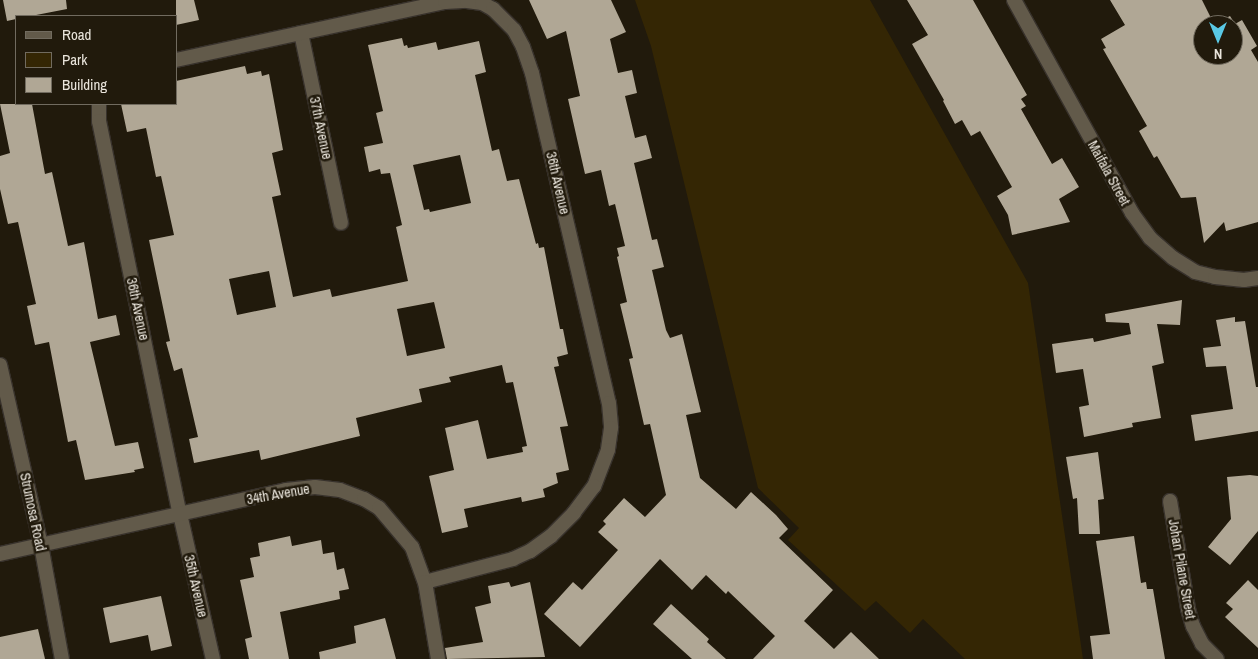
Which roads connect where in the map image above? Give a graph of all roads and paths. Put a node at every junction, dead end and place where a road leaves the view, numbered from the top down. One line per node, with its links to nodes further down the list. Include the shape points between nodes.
1 (1014, 0): 6 (street, Maifala Street, via 1132,213 1150,238 1195,272 1244,280)
2 (301, 33): 3 (street, 36th Avenue); 5 (street, 37th Avenue); 12 (street, 36th Avenue, via 445,2 482,3 504,18 524,47 532,73 609,403 611,428 602,468 594,486 551,536 513,558)
3 (178, 60)
4 (98, 105): 9 (street, 36th Avenue)
5 (341, 224)
6 (1258, 278)
7 (0, 365): 10 (street, Strumosa Road)
8 (1170, 501): 16 (street, Johan Pilane Street, via 1193,626 1202,644)
9 (180, 514): 10 (street, 34th Avenue); 12 (street, 34th Avenue, via 286,490 315,487 340,490 379,508 397,527 412,547); 14 (street, 35th Avenue)
10 (41, 545): 11 (street, 34th Avenue); 13 (street, Strumosa Road)
11 (0, 554)
12 (425, 582): 15 (street, 34th Avenue)
13 (62, 659)
14 (213, 659)
15 (438, 659)
16 (1218, 659)

